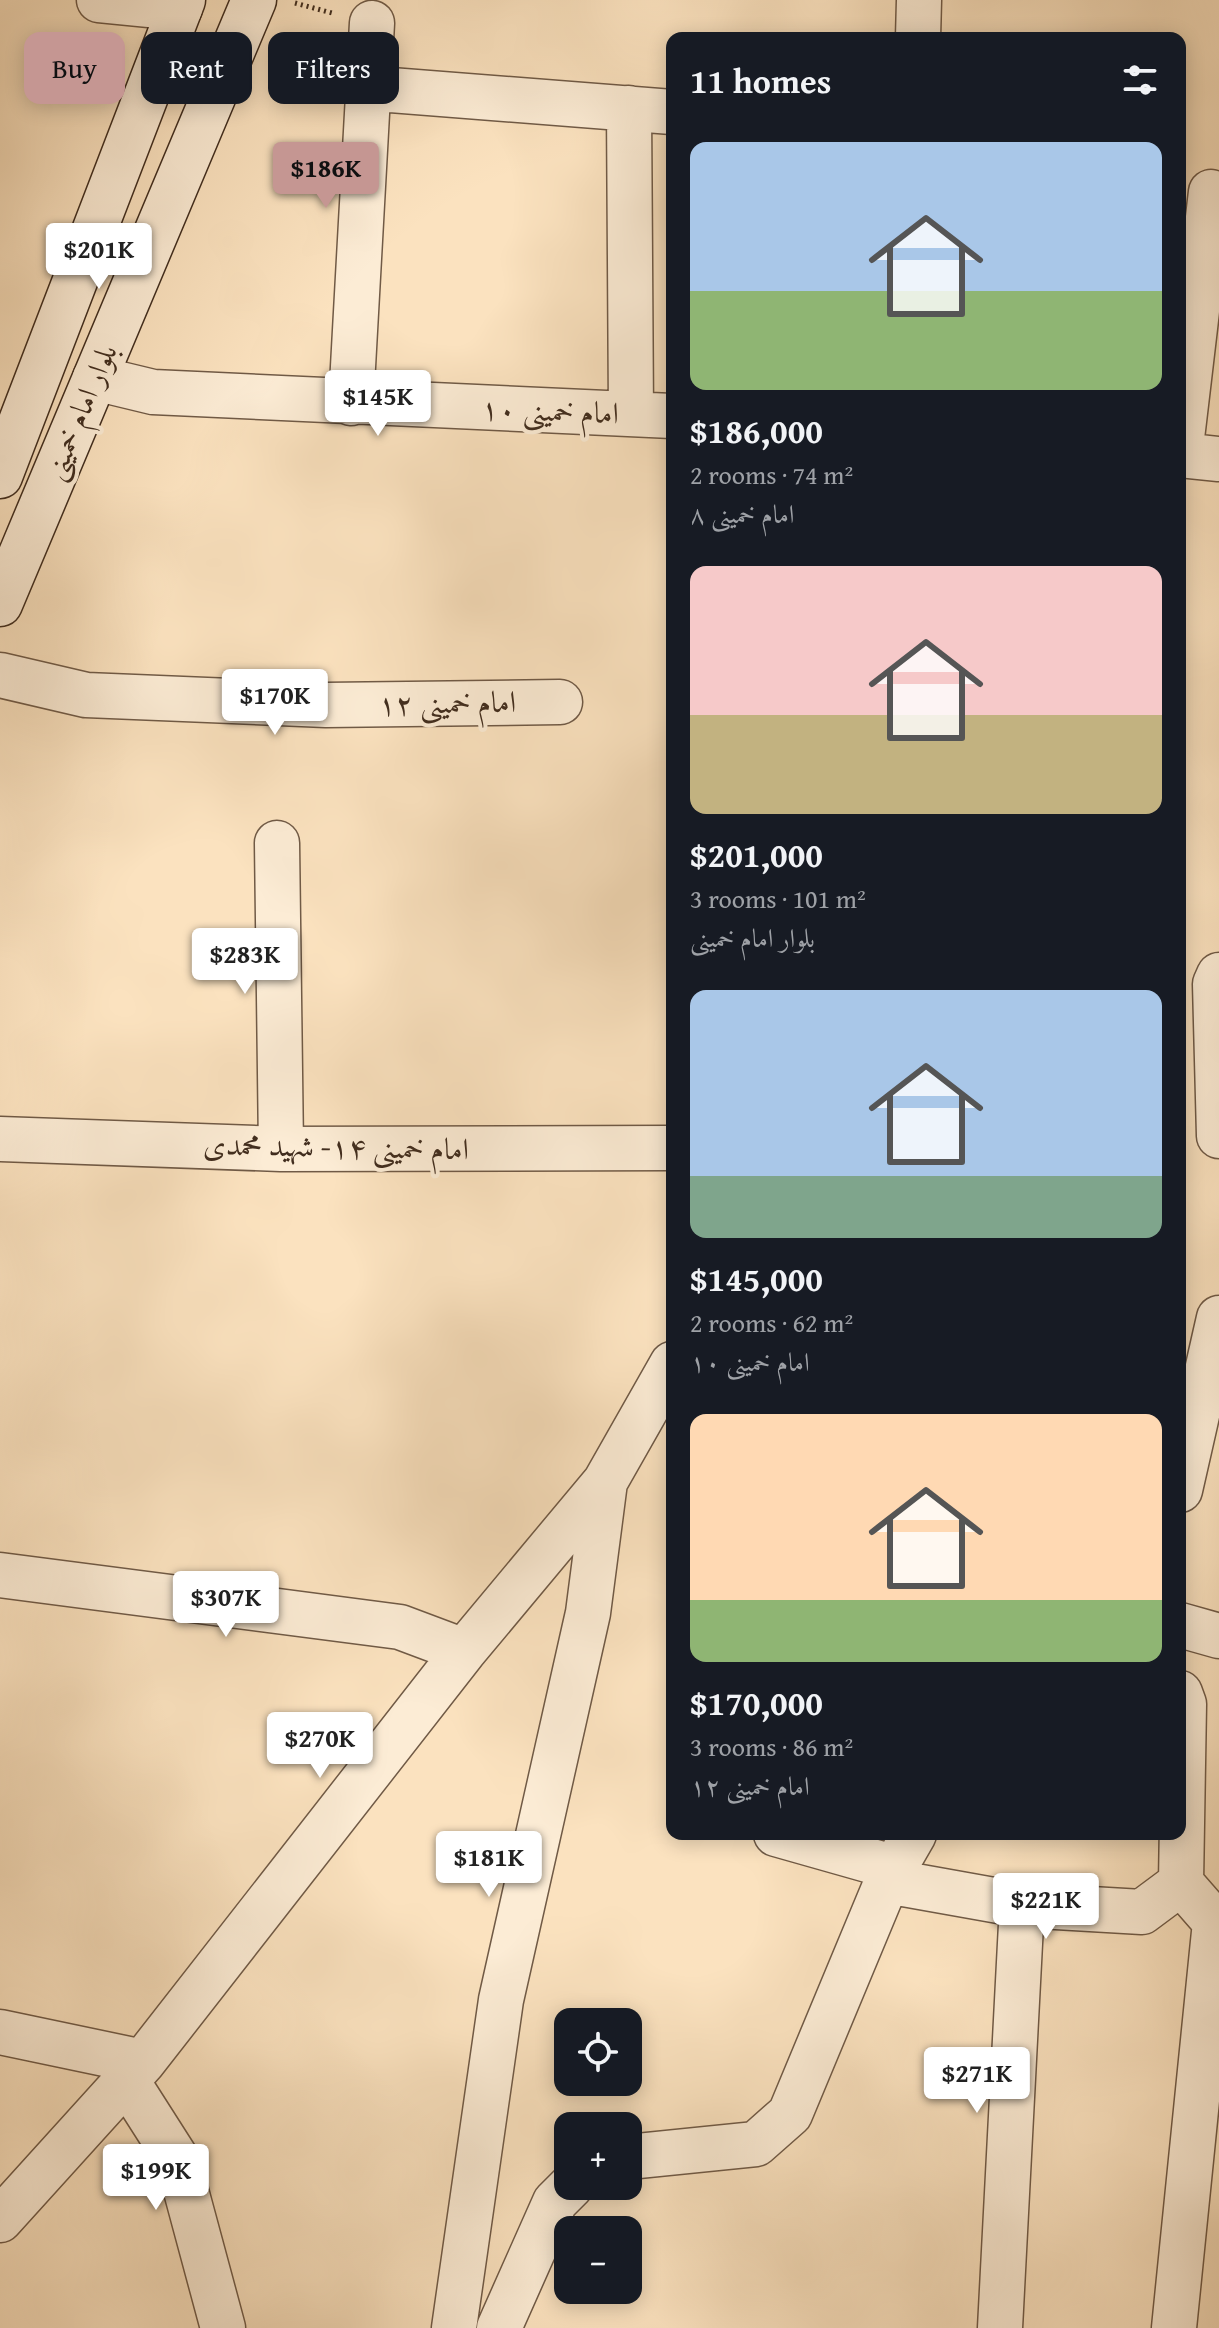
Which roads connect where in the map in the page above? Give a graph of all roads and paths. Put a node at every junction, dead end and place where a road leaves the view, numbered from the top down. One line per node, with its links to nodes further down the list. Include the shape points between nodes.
1 (99, 0): 5 (street)
2 (254, 0): 15 (street, بلوار امام خمینی)
3 (284, 0): 6 (path)
4 (919, 0): 8 (street)
5 (181, 4): 14 (street, بلوار امام خمینی)
6 (372, 23): 7 (street)
7 (371, 32)
8 (918, 32)
9 (399, 91): 11 (street)
10 (364, 104): 17 (street)
11 (629, 108): 12 (street); 19 (street)
12 (666, 111)
13 (1211, 192): 18 (street)
14 (62, 315): 15 (street); 22 (street, بلوار امام خمینی)
15 (114, 332): 16 (street, بلوار امام خمینی)
16 (95, 378): 17 (street, امام خمینی ۱۰, via 153,392); 23 (street, بلوار امام خمینی)
17 (351, 403): 19 (street, امام خمینی ۱۰)
18 (1186, 404)
19 (652, 415)
20 (1186, 456): 21 (street)
21 (1219, 459)
22 (0, 476)
23 (0, 604)
24 (0, 675): 25 (street, امام خمینی ۱۲, via 86,695 326,705)
25 (560, 702)
26 (277, 843): 31 (street)
27 (1219, 975): 28 (street)
28 (1209, 1124)
29 (0, 1139): 31 (street, امام خمینی ۱۴- شهید محمدی)
30 (666, 1148): 31 (street, امام خمینی ۱۴- شهید محمدی)
31 (281, 1149)
32 (1219, 1318): 34 (street)
33 (666, 1375): 35 (street)
34 (1186, 1464)
35 (605, 1482): 39 (street); 52 (street, via 588,1613 501,2000)
36 (0, 1575): 39 (street, via 400,1627)
37 (1186, 1627): 38 (street)
38 (1219, 1636)
39 (464, 1651): 47 (street)
40 (803, 1840): 42 (street)
41 (1182, 1840): 43 (street)
42 (899, 1861): 44 (street); 48 (street, via 790,2114 756,2144)
43 (1181, 1883): 44 (street, via 1142,1912); 45 (street, via 1215,1922)
44 (1022, 1905): 54 (street)
45 (1214, 1970): 55 (street)
46 (0, 2032): 47 (street)
47 (135, 2071): 50 (street); 51 (street, via 178,2161)
48 (642, 2156)
49 (557, 2200): 53 (street)
50 (0, 2220)
51 (223, 2328)
52 (454, 2328)
53 (499, 2328)
54 (1000, 2328)
55 (1174, 2328)

